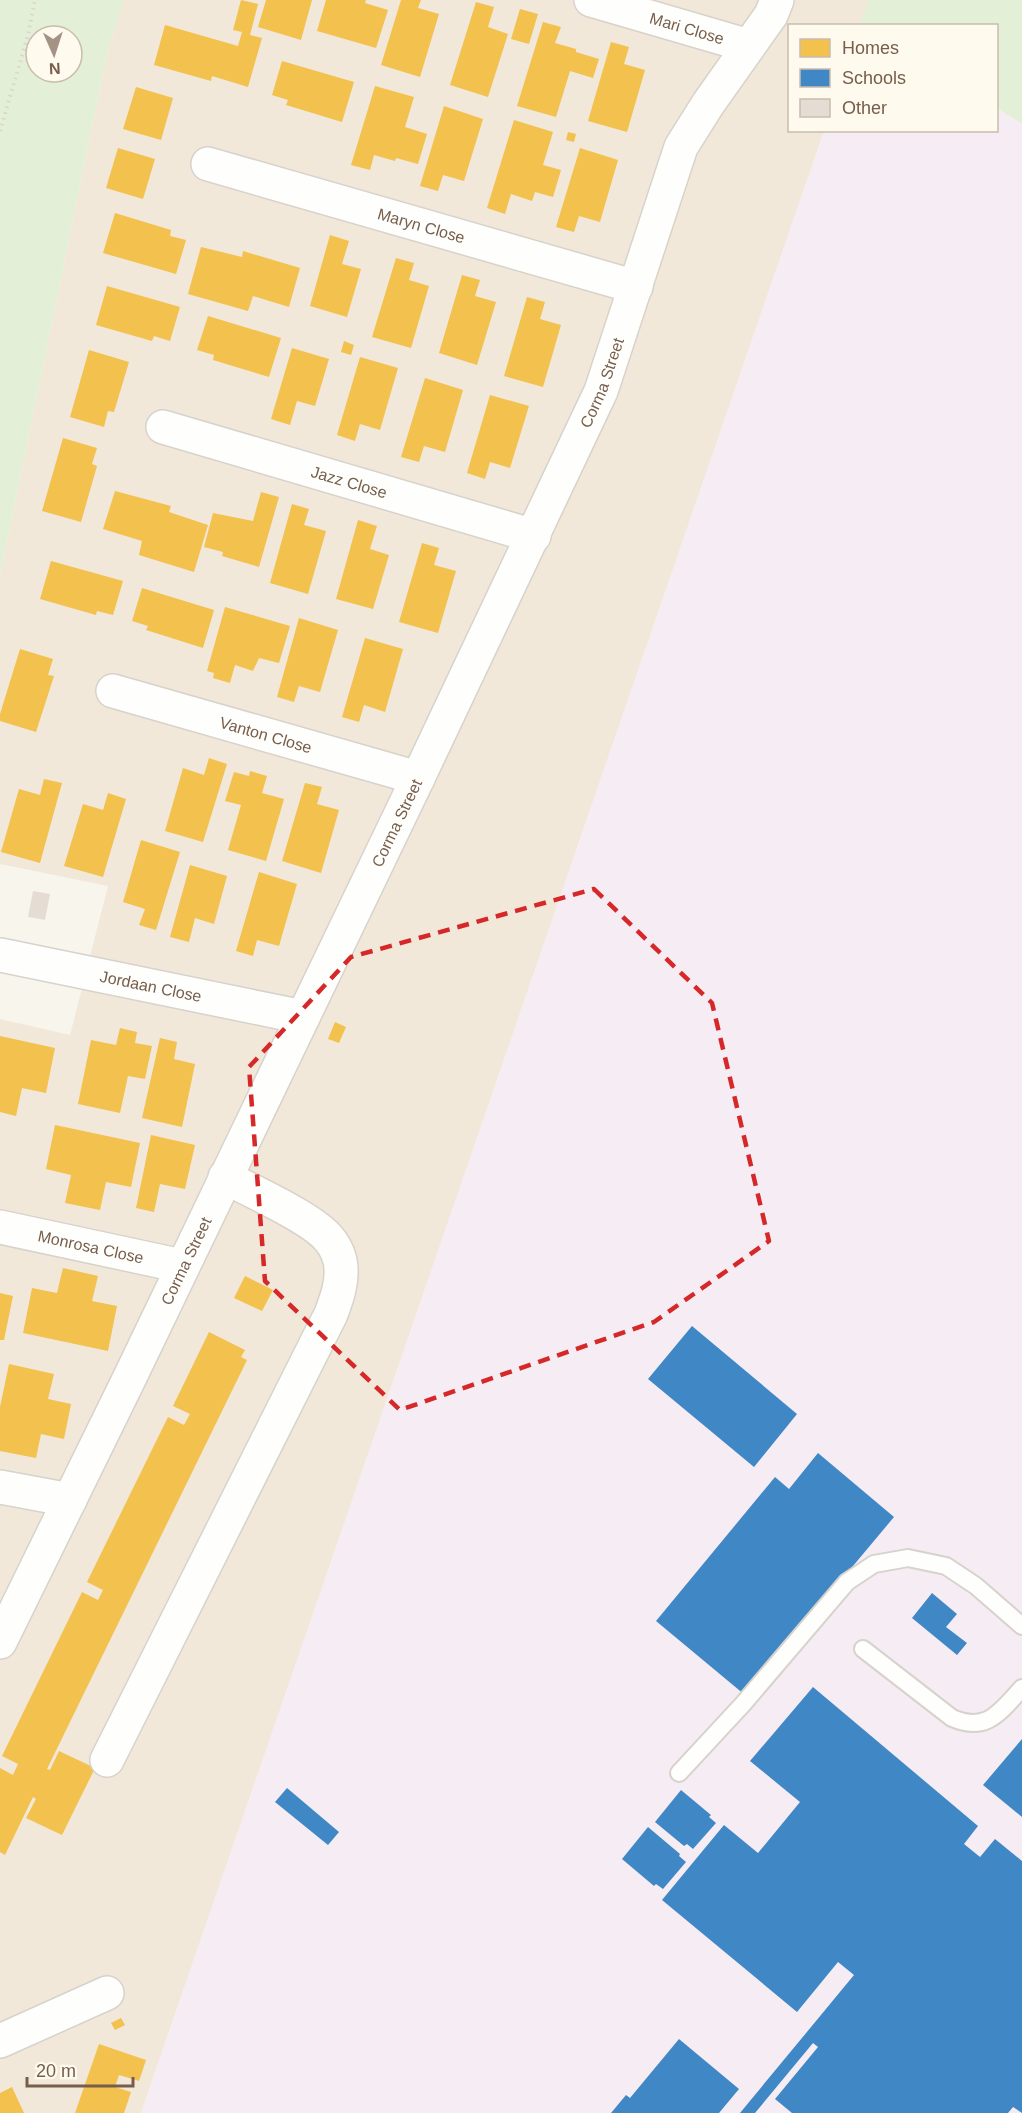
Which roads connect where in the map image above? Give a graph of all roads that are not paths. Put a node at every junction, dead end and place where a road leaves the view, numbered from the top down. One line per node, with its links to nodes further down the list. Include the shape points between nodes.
1 (591, 0): 3 (street, Mari Close)
2 (777, 0): 3 (street, Corma Street)
3 (749, 46): 5 (street, Corma Street, via 681,147)
4 (208, 164): 5 (street, Maryn Close)
5 (636, 287): 7 (street, Corma Street, via 601,391)
6 (162, 427): 7 (street, Jazz Close)
7 (534, 536): 9 (street, Corma Street)
8 (113, 691): 9 (street, Vanton Close)
9 (418, 778): 11 (street, Corma Street)
10 (0, 955): 11 (street, Jordaan Close)
11 (303, 1017): 12 (street, Corma Street)
12 (225, 1177): 14 (street, Corma Street); 21 (street, via 315,1226 330,1239 339,1255 339,1289 331,1314)
13 (0, 1227): 14 (street, Monrosa Close)
14 (182, 1266): 16 (street, Corma Street)
15 (0, 1487): 16 (street)
16 (70, 1500): 18 (street, Corma Street)
17 (1022, 1626): 22 (lane, via 946,1566 908,1558 874,1564 847,1582)
18 (0, 1642)
19 (863, 1649): 20 (lane, via 964,1724 981,1724 1000,1712)
20 (1022, 1689)
21 (107, 1760)
22 (679, 1773)
23 (107, 1993): 24 (street)
24 (0, 2041)

